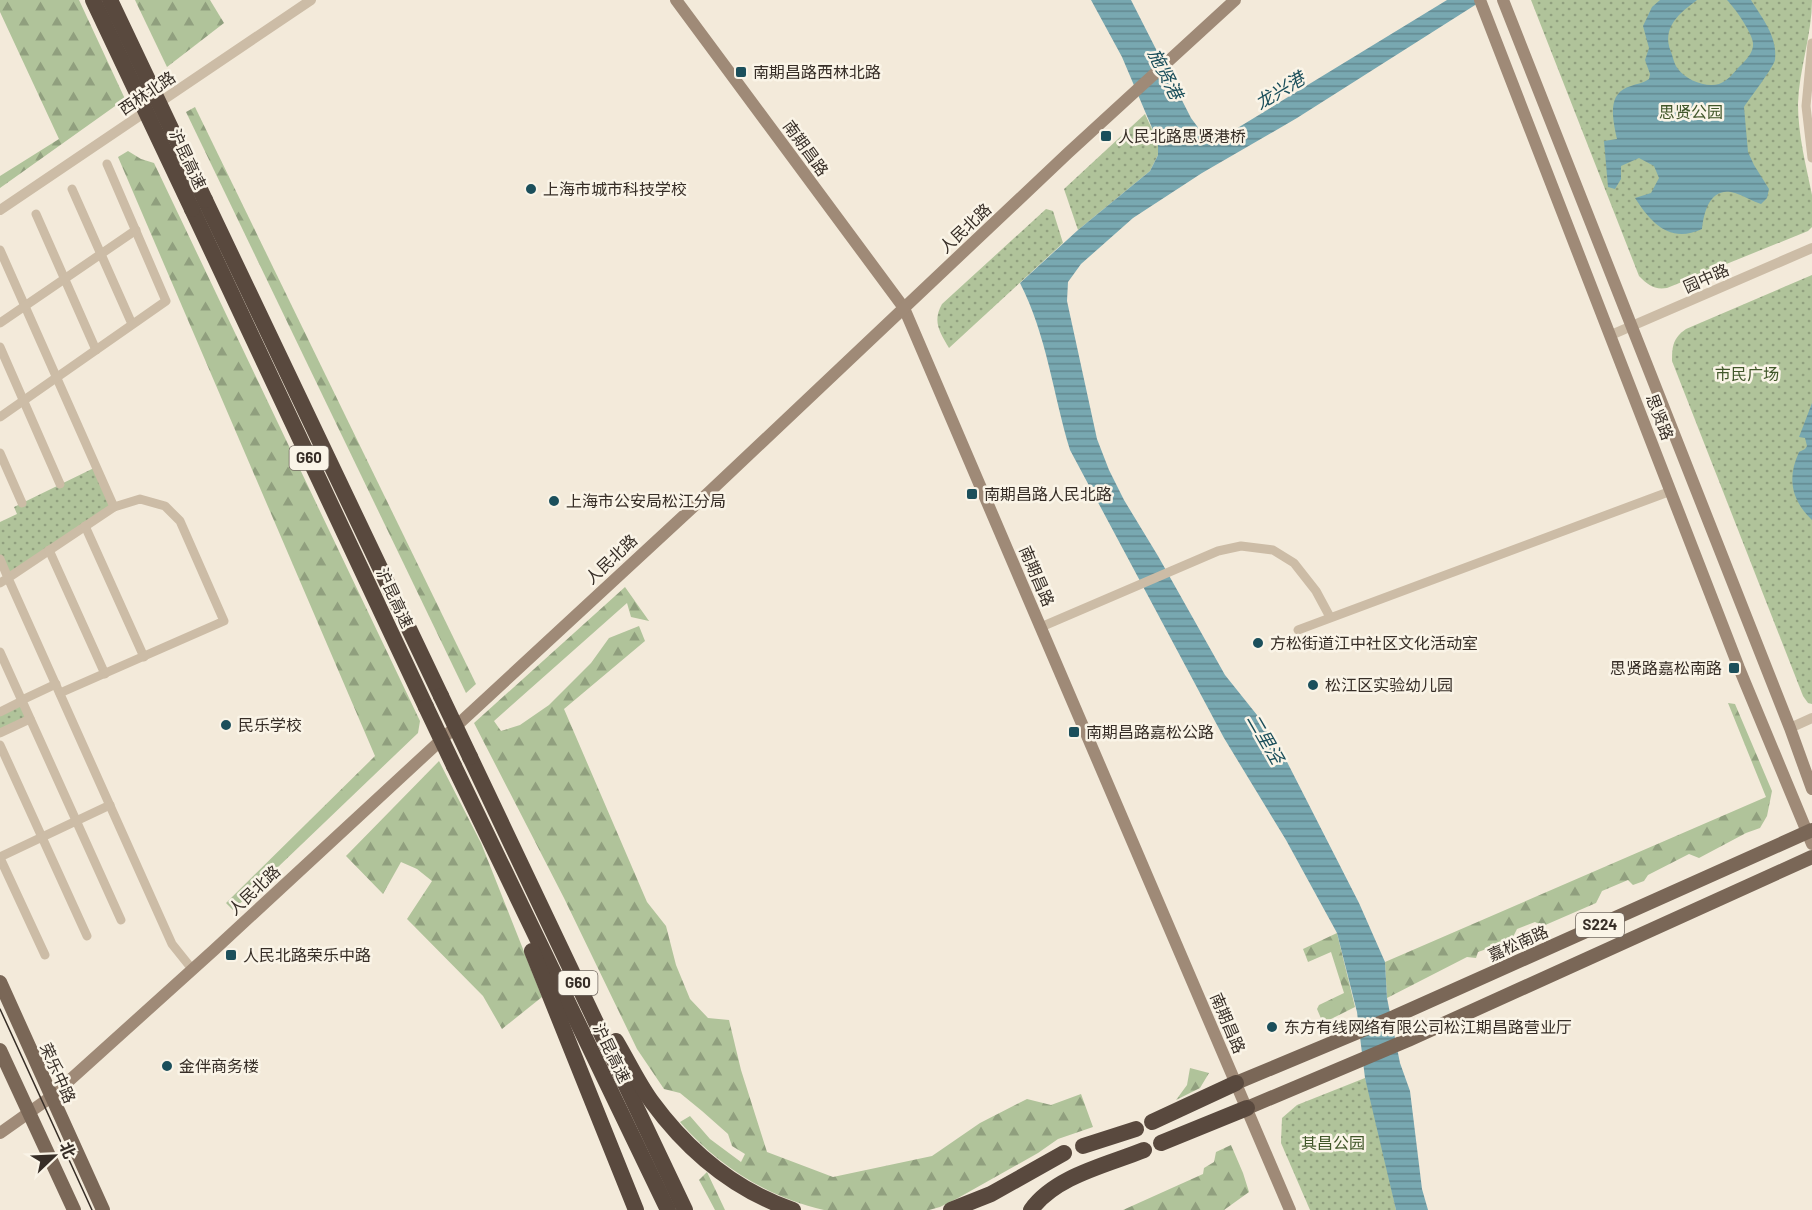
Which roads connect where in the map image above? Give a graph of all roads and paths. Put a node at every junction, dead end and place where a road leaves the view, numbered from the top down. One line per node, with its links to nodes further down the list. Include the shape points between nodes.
1 (93, 0): 12 (highway, 沪昆高速 / G60, bridge)
2 (110, 0): 12 (highway, 沪昆高速 / G60, bridge)
3 (311, 0): 13 (street, 西林北路)
4 (676, 0): 21 (main road, 南期昌路)
5 (1235, 0): 21 (main road, 人民北路)
6 (1503, 0): 24 (main road, 思贤路)
7 (1481, 3): 25 (main road, 思贤路)
8 (1812, 43): 9 (street, via 1806,106)
9 (1812, 158)
10 (107, 164): 15 (street)
11 (72, 189): 18 (street)
12 (198, 205): 60 (highway, 沪昆高速 / G60, bridge); 61 (highway, 沪昆高速 / G60, bridge)
13 (0, 210)
14 (36, 214): 19 (street)
15 (136, 230): 18 (street); 23 (street, via 166,301)
16 (1812, 248): 24 (street, 园中路)
17 (0, 250): 20 (street)
18 (101, 254): 19 (street); 23 (street)
19 (64, 279): 20 (street); 27 (street)
20 (25, 306): 22 (street); 28 (street)
21 (904, 309): 41 (main road, 南期昌路); 67 (main road, 人民北路)
22 (0, 323)
23 (132, 324): 27 (street)
24 (1632, 326): 25 (street, 园中路); 52 (main road, 思贤路)
25 (1611, 335): 33 (main road, 思贤路)
26 (0, 347): 29 (street)
27 (96, 350): 28 (street)
28 (56, 377): 29 (street); 35 (street)
29 (23, 401): 30 (street); 32 (street)
30 (0, 417)
31 (0, 453): 34 (street)
32 (60, 484)
33 (1671, 491): 40 (street); 58 (main road, 思贤路)
34 (22, 503)
35 (114, 507): 36 (street); 44 (street, via 140,500 165,506 180,521 224,621)
36 (85, 526): 37 (street); 44 (street)
37 (49, 550): 39 (street); 45 (street)
38 (0, 559): 39 (street)
39 (4, 580): 46 (street)
40 (1330, 617): 41 (street, via 1294,563 1273,550 1241,546 1218,551); 42 (street)
41 (1041, 627): 70 (main road, 南期昌路)
42 (1298, 630)
43 (0, 652): 48 (street)
44 (144, 657): 45 (street)
45 (105, 674): 47 (street)
46 (56, 684): 47 (street); 48 (street)
47 (60, 693): 56 (street)
48 (22, 701): 49 (street); 51 (street)
49 (0, 712)
50 (1812, 718): 52 (street)
51 (30, 719): 53 (street); 57 (street)
52 (1790, 728): 55 (main road, 思贤路)
53 (0, 733)
54 (0, 745): 59 (street)
55 (1812, 789)
56 (110, 805): 57 (street); 67 (street, via 172,944)
57 (76, 821): 59 (street); 64 (street)
58 (1810, 835): 70 (main road, 嘉松南路 / S224)
59 (42, 837): 62 (street); 65 (street)
60 (511, 841): 86 (highway, 沪昆高速 / G60); 87 (highway, via 650,1100 698,1156 738,1185)
61 (494, 849): 80 (highway); 85 (highway, 沪昆高速 / G60)
62 (0, 857): 66 (street)
63 (1812, 857): 72 (main road, S224, via 1408,1040)
64 (122, 920)
65 (87, 936)
66 (45, 955)
67 (192, 969): 71 (main road, 人民北路)
68 (0, 982): 71 (main road, 荣乐中路)
69 (0, 1050): 73 (main road)
70 (1236, 1083): 72 (main road, 南期昌路); 74 (highway)
71 (51, 1097): 73 (main road, 人民北路); 82 (main road, 荣乐中路)
72 (1247, 1108): 77 (highway); 91 (main road, 南期昌路)
73 (30, 1112): 76 (main road, 人民北路); 81 (main road)
74 (1152, 1122)
75 (1136, 1129): 78 (highway)
76 (0, 1133)
77 (1161, 1143)
78 (1083, 1146)
79 (1144, 1150): 90 (highway, via 1059,1184)
80 (620, 1169): 83 (highway); 84 (highway)
81 (74, 1210)
82 (103, 1210)
83 (628, 1210)
84 (636, 1210)
85 (668, 1210)
86 (685, 1210)
87 (793, 1210)
88 (951, 1210): 89 (highway, via 991,1194 1064,1154)
89 (975, 1210)
90 (1031, 1210)
91 (1290, 1210)

